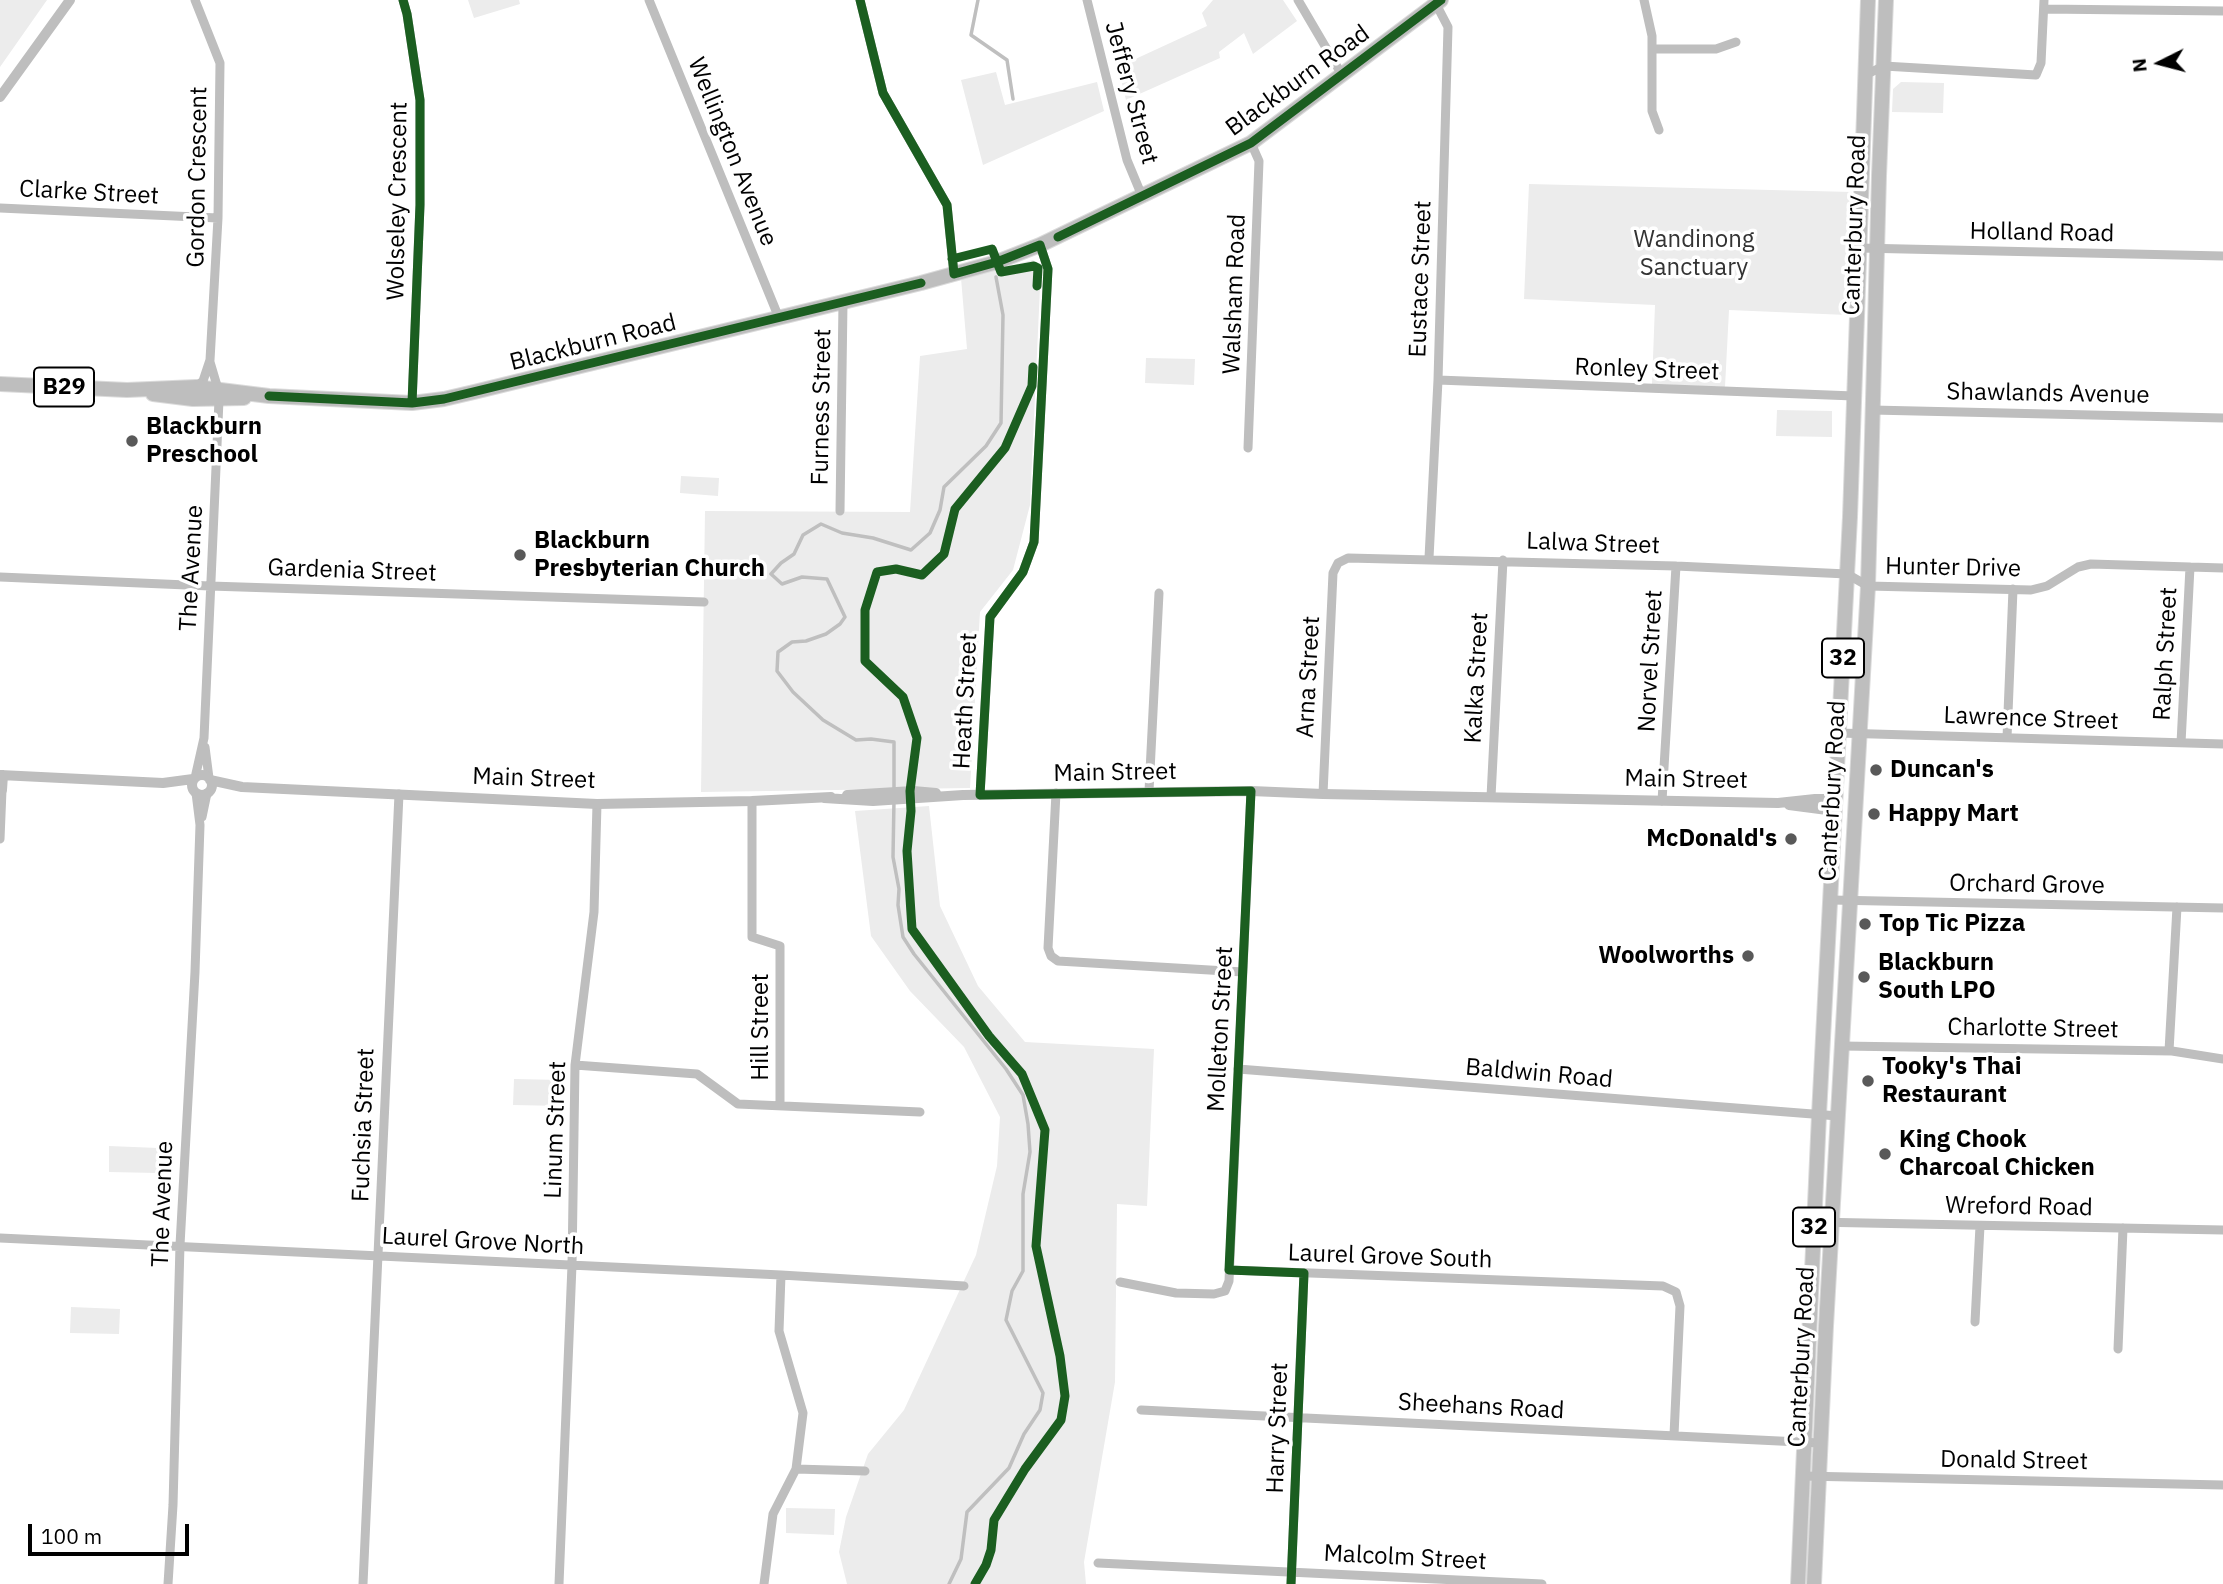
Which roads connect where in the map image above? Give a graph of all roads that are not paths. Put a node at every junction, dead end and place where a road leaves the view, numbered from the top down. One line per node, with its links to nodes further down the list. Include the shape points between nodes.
1 (71, 0): 20 (street)
2 (195, 0): 25 (street, Gordon Crescent, via 220,63)
3 (403, 0): 40 (street, Wolseley Crescent, via 420,100 421,205)
4 (649, 0): 32 (street, Wellington Avenue)
5 (860, 0): 30 (street, via 883,93 947,205)
6 (1087, 0): 23 (street, Jeffery Street, via 1128,160)
7 (1298, 0): 18 (street)
8 (1644, 0): 15 (street)
9 (1868, 0): 19 (main road, Canterbury Road / 32)
10 (1886, 0): 17 (main road, Canterbury Road / 32)
11 (1438, 2): 18 (main road, Blackburn Road / B29); 34 (street, Eustace Street, via 1448,27)
12 (2044, 5): 13 (street); 16 (street, via 2036,75)
13 (2223, 11)
14 (1736, 42): 15 (street, via 1716,49)
15 (1652, 49): 21 (street, via 1651,100)
16 (1920, 70): 17 (street); 17 (street)
17 (1883, 73): 19 (street); 28 (main road, Canterbury Road / 32)
18 (1342, 75): 22 (main road, Blackburn Road / B29)
19 (1865, 75): 27 (main road, Canterbury Road / 32)
20 (0, 97)
21 (1659, 130)
22 (1251, 143): 23 (main road, Blackburn Road / B29); 43 (street, Walsham Road, via 1259,161)
23 (1142, 196): 26 (main road, Blackburn Road / B29)
24 (0, 208): 25 (street, Clarke Street)
25 (218, 219): 33 (street, Gordon Crescent)
26 (1040, 245): 30 (main road, Blackburn Road / B29); 76 (street, Heath Street, via 1048,269 1034,542 1023,572 990,617)
27 (1859, 247): 28 (street, Holland Road); 39 (main road, Canterbury Road / 32)
28 (1877, 248): 29 (street, Holland Road); 41 (main road, Canterbury Road / 32)
29 (2223, 256)
30 (954, 274): 31 (main road, Blackburn Road / B29)
31 (843, 303): 32 (main road, Blackburn Road / B29); 44 (street, Furness Street)
32 (779, 318): 40 (main road, Blackburn Road / B29, via 464,395)
33 (210, 360): 36 (street, Gordon Crescent); 38 (street, Gordon Crescent)
34 (1438, 380): 39 (street, Ronley Street); 45 (street, Eustace Street)
35 (0, 384): 37 (main road, Blackburn Road / B29)
36 (196, 387): 37 (main road, Blackburn Road / B29); 38 (main road, Blackburn Road / B29)
37 (127, 390): 38 (main road, Blackburn Road / B29, via 169,397)
38 (219, 392): 40 (main road, Blackburn Road / B29); 53 (street, The Avenue)
39 (1854, 397): 41 (main road); 51 (main road, Canterbury Road / 32)
40 (412, 403)
41 (1872, 403): 42 (street, Shawlands Avenue); 54 (main road, Canterbury Road / 32)
42 (2223, 418)
43 (1248, 448)
44 (840, 511)
45 (1430, 558): 46 (street, Lalwa Street); 47 (street, Lalwa Street, via 1348,558)
46 (1503, 560): 48 (street, Lalwa Street); 77 (street, Kalka Street)
47 (1338, 563): 75 (street, Arna Street)
48 (1676, 566): 51 (street, Lalwa Street); 79 (street, Norvel Street)
49 (2190, 567): 50 (street, Hunter Drive); 55 (street, Hunter Drive, via 2091,564 2047,586); 62 (street, Ralph Street)
50 (2223, 568)
51 (1847, 574): 54 (street, Hunter Drive); 58 (main road, Canterbury Road / 32)
52 (0, 576): 53 (street, Gardenia Street)
53 (210, 586): 57 (street, Gardenia Street); 60 (street, The Avenue)
54 (1868, 586): 55 (street, Hunter Drive); 59 (main road, Canterbury Road / 32)
55 (2013, 589): 61 (street)
56 (1158, 593): 70 (street)
57 (704, 602)
58 (1839, 733): 59 (street, Lawrence Street); 81 (main road, Canterbury Road / 32)
59 (1858, 734): 61 (street, Lawrence Street); 82 (main road, Canterbury Road / 32)
60 (204, 738): 65 (street, The Avenue); 66 (street, The Avenue)
61 (2007, 738): 62 (street, Lawrence Street)
62 (2181, 743): 63 (street, Lawrence Street)
63 (2223, 744)
64 (1, 775): 67 (street, Main Street); 69 (street)
65 (194, 779): 66 (street, via 203,775); 67 (street, Main Street); 72 (street, via 192,785)
66 (209, 779): 68 (street, Main Street); 72 (street, via 211,786)
67 (163, 783): 72 (street, Main Street)
68 (242, 787): 72 (street, Main Street); 74 (street, Main Street)
69 (2, 790): 83 (street)
70 (1149, 791): 71 (street, Main Street); 73 (street, Main Street)
71 (1251, 791): 75 (street, Main Street); 88 (street, Molleton Street)
72 (202, 793): 104 (street, The Avenue)
73 (1056, 793): 76 (street, Main Street); 88 (street, via 1051,956 1058,961)
74 (399, 794): 80 (street, Main Street); 105 (street, Fuchsia Street)
75 (1323, 794): 77 (street, Main Street)
76 (980, 795): 78 (street, Main Street)
77 (1490, 797): 79 (street, Main Street)
78 (752, 801): 80 (street, Main Street); 94 (street, Hill Street, via 752,937 780,946)
79 (1662, 801): 81 (street, Main Street, via 1778,803 1815,799)
80 (597, 804): 92 (street, Linum Street, via 594,912)
81 (1835, 805): 82 (main road); 84 (main road, Canterbury Road / 32)
82 (1854, 805): 85 (main road, Canterbury Road / 32)
83 (0, 839)
84 (1831, 900): 85 (street, Orchard Grove); 96 (main road, Canterbury Road / 32)
85 (1849, 901): 86 (street, Orchard Grove); 89 (main road, Canterbury Road / 32)
86 (2177, 907): 87 (street, Orchard Grove); 90 (street)
87 (2223, 908)
88 (1243, 972): 93 (street, Molleton Street)
89 (1842, 1046): 90 (street, Charlotte Street); 97 (main road, Canterbury Road / 32)
90 (2169, 1051): 91 (street, Charlotte Street)
91 (2223, 1059)
92 (575, 1065): 94 (street, via 697,1074 738,1104); 106 (street, Linum Street)
93 (1238, 1069): 96 (street, Baldwin Road); 107 (street, Molleton Street)
94 (780, 1105): 95 (street)
95 (920, 1112)
96 (1819, 1115): 97 (street, Baldwin Road); 98 (main road, Canterbury Road / 32)
97 (1838, 1116): 99 (main road, Canterbury Road / 32)
98 (1814, 1222): 99 (street, Wreford Road); 117 (main road, Canterbury Road / 32)
99 (1832, 1223): 100 (street, Wreford Road); 118 (main road, Canterbury Road / 32)
100 (1980, 1226): 101 (street, Wreford Road); 112 (street)
101 (2123, 1228): 102 (street, Wreford Road); 113 (street)
102 (2223, 1230)
103 (0, 1238): 104 (street, Laurel Grove North)
104 (180, 1245): 105 (street, Laurel Grove North); 126 (street, The Avenue)
105 (378, 1256): 106 (street, Laurel Grove North); 127 (street, Fuchsia Street)
106 (572, 1265): 109 (street, Laurel Grove North); 128 (street, Linum Street)
107 (1229, 1270): 108 (street, Laurel Grove South); 110 (street, via 1225,1291 1214,1294 1176,1293)
108 (1304, 1273): 115 (street, Harry Street); 116 (street, Laurel Grove South, via 1663,1286 1676,1292 1680,1306)
109 (781, 1275): 111 (street, Laurel Grove North); 119 (street, via 779,1331 803,1413)
110 (1121, 1282)
111 (964, 1286)
112 (1975, 1322)
113 (2118, 1349)
114 (1141, 1410): 115 (street, Sheehans Road)
115 (1298, 1418): 116 (street, Sheehans Road); 125 (street, Harry Street)
116 (1674, 1435): 117 (street, Sheehans Road)
117 (1805, 1442): 118 (street, Sheehans Road); 121 (main road, Canterbury Road / 32)
118 (1820, 1443): 122 (main road, Canterbury Road / 32)
119 (796, 1469): 120 (street); 129 (street, via 773,1514)
120 (865, 1471)
121 (1803, 1476): 122 (street, Donald Street); 132 (main road, Canterbury Road / 32)
122 (1819, 1476): 123 (street, Donald Street); 133 (main road, Canterbury Road / 32)
123 (2223, 1485)
124 (1098, 1563): 125 (street, Malcolm Street)
125 (1292, 1572): 130 (street, Harry Street); 131 (street, Malcolm Street)
126 (168, 1584)
127 (363, 1584)
128 (559, 1584)
129 (764, 1584)
130 (1291, 1584)
131 (1542, 1584)
132 (1798, 1584)
133 (1814, 1584)

